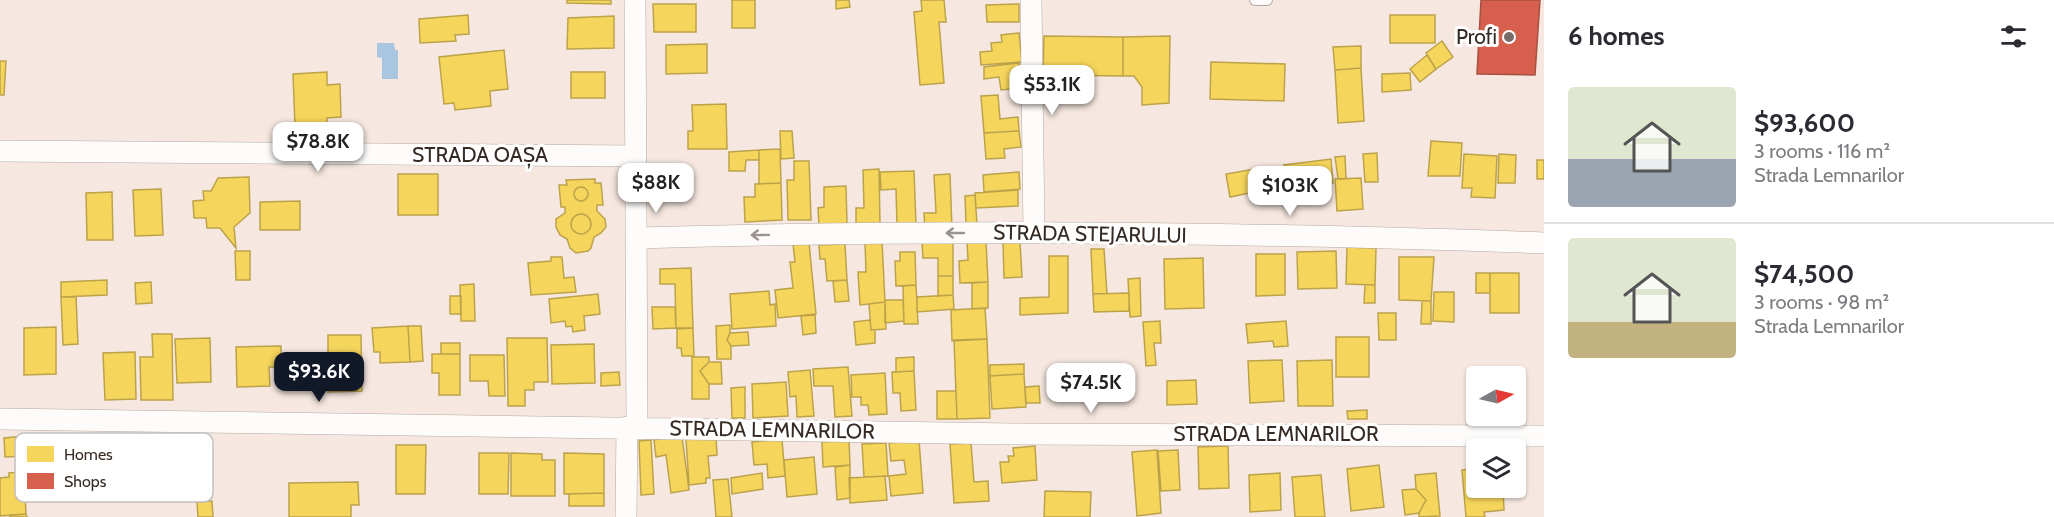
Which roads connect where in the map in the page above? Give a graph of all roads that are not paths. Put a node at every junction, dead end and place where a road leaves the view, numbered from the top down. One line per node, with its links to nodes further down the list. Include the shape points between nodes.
1 (636, 0): 6 (street)
2 (1031, 0): 7 (street)
3 (1255, 0): 4 (lane)
4 (1267, 0)
5 (0, 151): 6 (street, STRADA OAȘA)
6 (636, 156): 8 (street)
7 (1034, 233): 8 (street, STRADA STEJARULUI, one-way to 8); 9 (street, STRADA STEJARULUI)
8 (636, 238): 11 (street)
9 (1544, 243)
10 (0, 419): 11 (street, STRADA LEMNARILOR)
11 (632, 427): 12 (street, STRADA LEMNARILOR, via 1015,434); 13 (street)
12 (1544, 436)
13 (626, 517)

